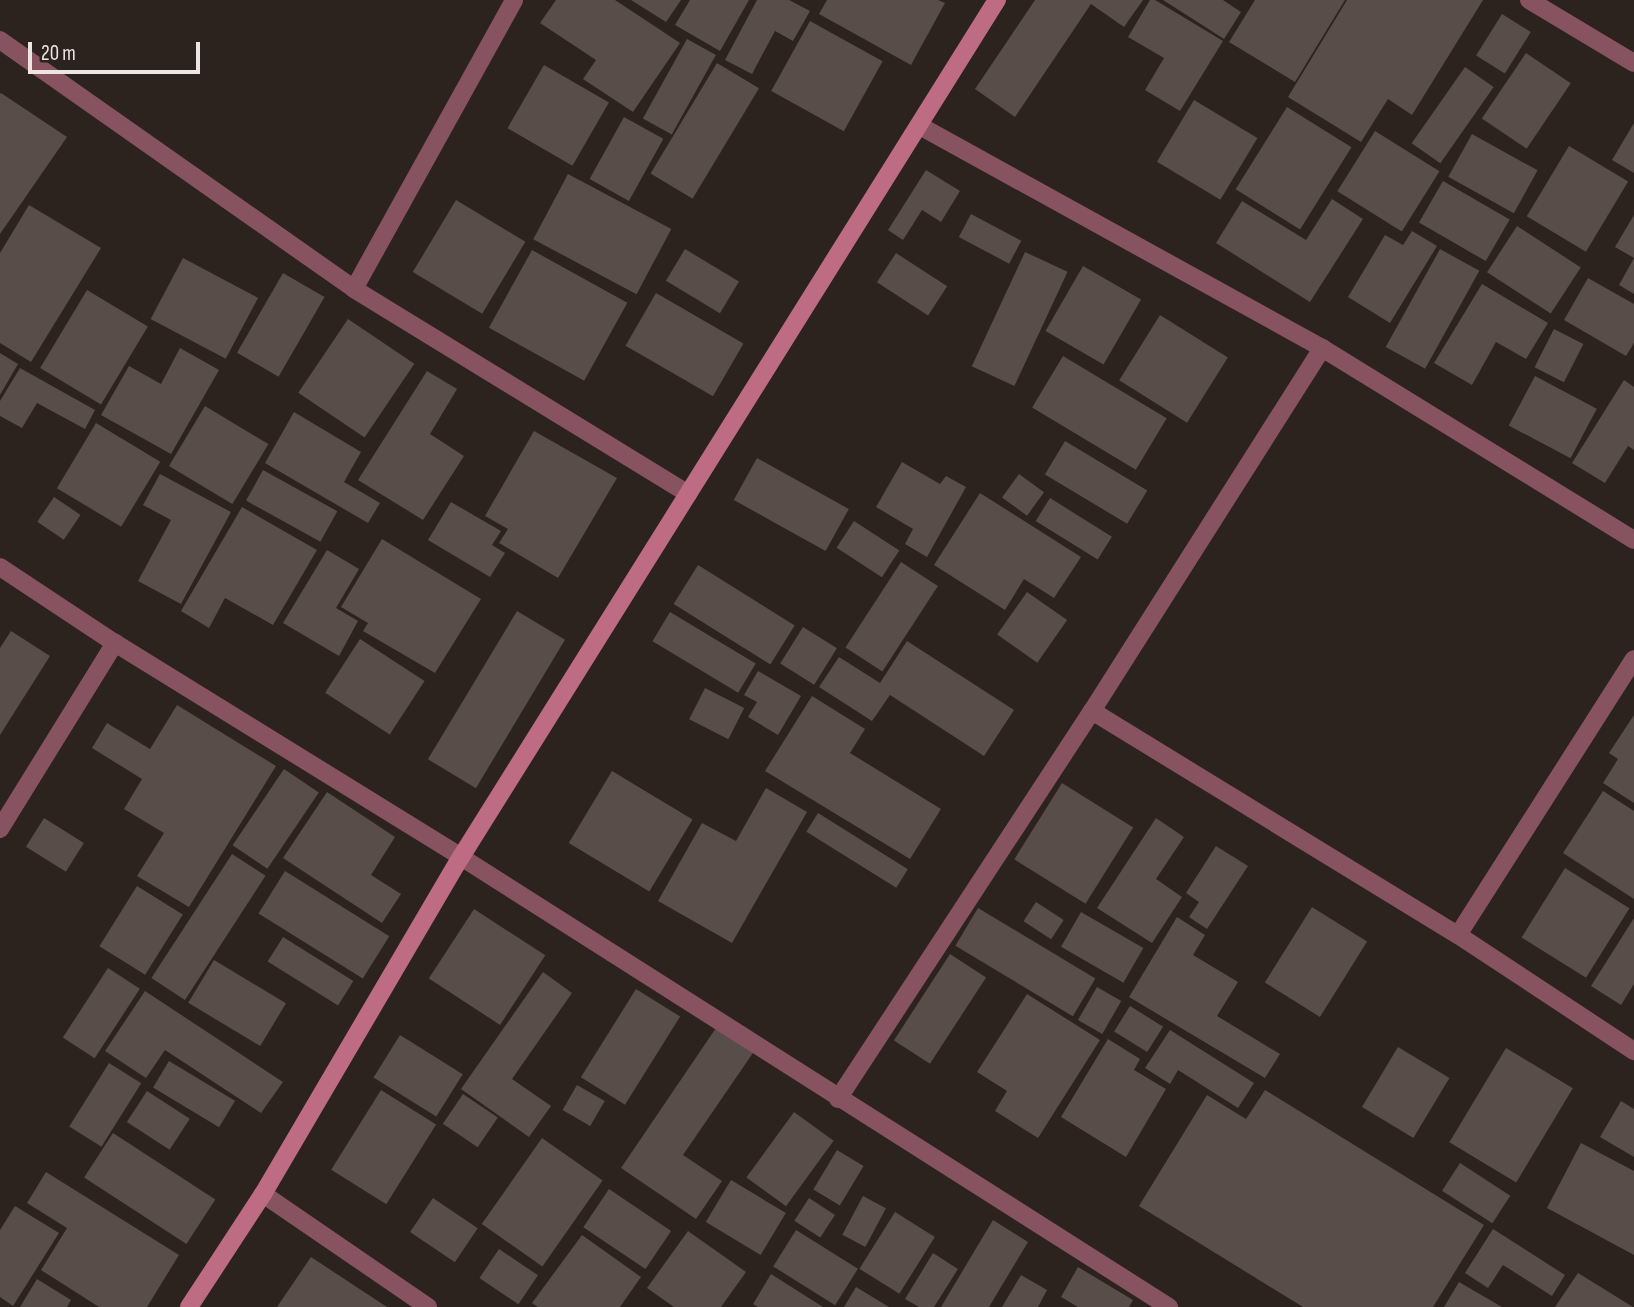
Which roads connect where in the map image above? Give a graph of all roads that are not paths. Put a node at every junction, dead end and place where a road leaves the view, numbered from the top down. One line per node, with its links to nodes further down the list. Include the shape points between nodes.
1 (514, 0): 7 (street)
2 (997, 0): 6 (main road)
3 (1529, 0): 5 (street)
4 (0, 40): 7 (street)
5 (1634, 63)
6 (920, 126): 8 (street); 9 (main road)
7 (354, 289): 9 (street)
8 (1322, 348): 10 (street); 14 (street)
9 (688, 494): 16 (main road)
10 (1634, 540)
11 (0, 567): 12 (street)
12 (115, 643): 15 (street); 16 (street)
13 (1634, 659): 17 (street)
14 (1092, 711): 17 (street); 19 (street)
15 (0, 829)
16 (461, 857): 19 (street); 20 (main road)
17 (1458, 935): 18 (street)
18 (1634, 1051)
19 (838, 1099): 23 (street)
20 (263, 1194): 21 (main road); 22 (street)
21 (189, 1307)
22 (428, 1307)
23 (1169, 1307)

